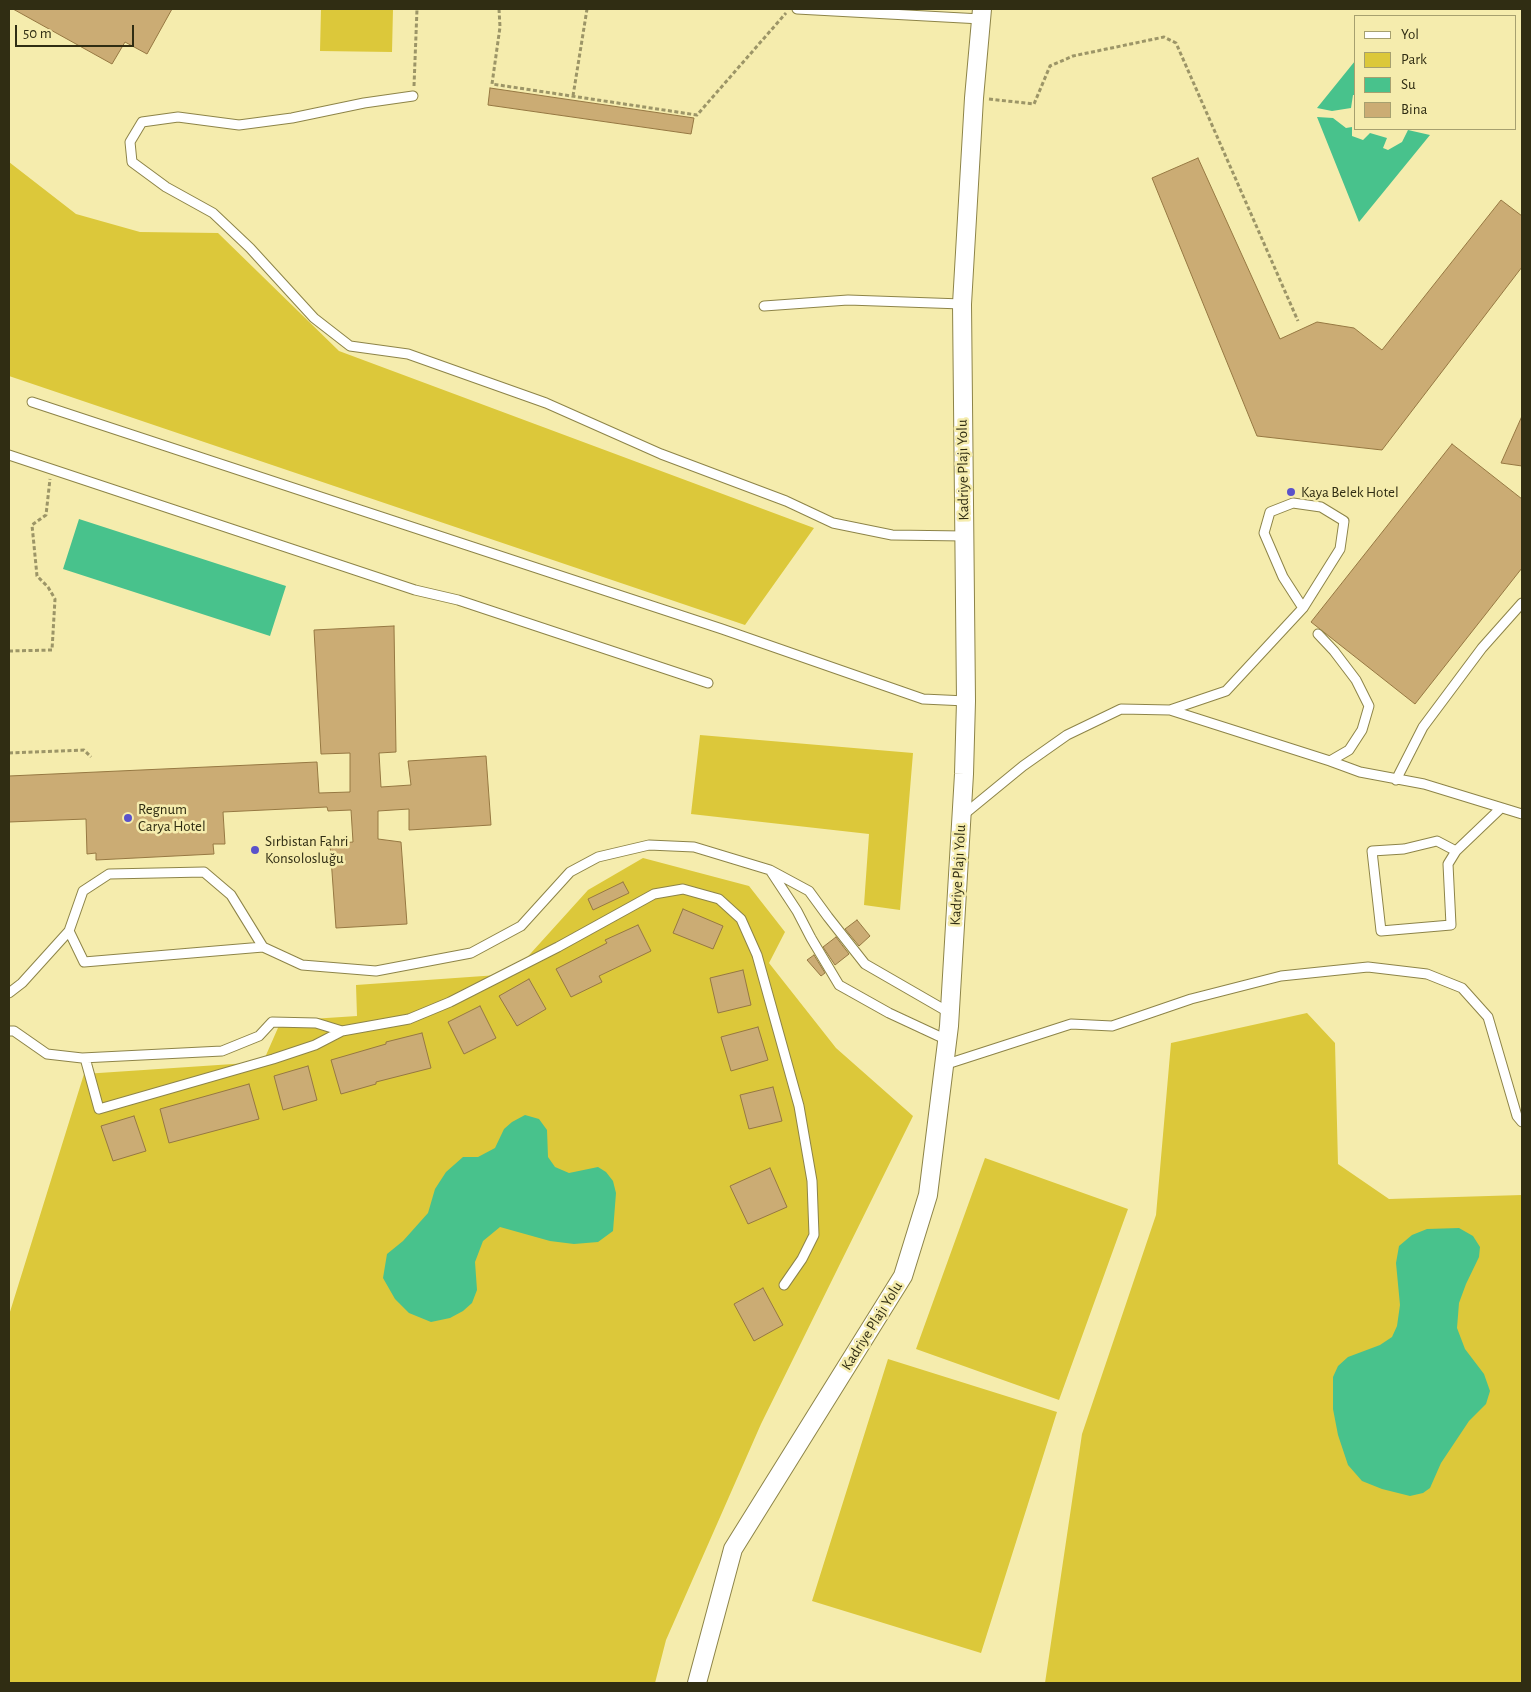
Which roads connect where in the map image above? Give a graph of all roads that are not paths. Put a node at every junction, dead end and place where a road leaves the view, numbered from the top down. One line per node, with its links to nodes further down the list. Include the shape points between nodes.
1 (796, 9): 2 (lane)
2 (981, 14): 4 (street, Kadriye Plajı Yolu)
3 (413, 96): 8 (lane, via 239,125 178,116 142,122 130,142 132,162 166,187 213,213 314,318 350,346 408,354 546,403 660,454 786,501 833,523 892,535)
4 (962, 304): 5 (lane, via 848,300); 8 (street, Kadriye Plajı Yolu)
5 (764, 306)
6 (32, 402): 13 (lane, via 923,698)
7 (9, 455): 12 (lane)
8 (964, 536): 13 (street, Kadriye Plajı Yolu)
9 (1522, 603): 16 (lane, via 1482,648 1423,727)
10 (1303, 608): 10 (lane, via 1283,577 1264,533 1270,512 1293,503 1322,507 1344,521 1340,549); 14 (lane, via 1226,691)
11 (1318, 634): 15 (lane, via 1356,680 1369,706 1362,730 1349,750)
12 (708, 683)
13 (966, 701): 19 (street, Kadriye Plajı Yolu)
14 (1170, 710): 15 (lane); 19 (lane, via 1121,709 1067,735)
15 (1330, 761): 16 (lane)
16 (1396, 780): 17 (lane, via 1424,784)
17 (1502, 808): 18 (lane); 20 (lane)
18 (1522, 814)
19 (961, 816): 25 (street, Kadriye Plajı Yolu)
20 (1456, 851): 20 (lane, via 1448,864 1451,925 1381,931 1372,851 1404,849 1437,841)
21 (770, 870): 23 (lane, via 694,847 649,846 598,857 570,872 520,926 471,953 376,971 302,965); 25 (lane, via 809,892 865,964); 28 (lane, via 839,984)
22 (69, 931): 23 (lane, via 84,962); 23 (lane, via 84,891 109,874 204,872 231,895); 24 (lane)
23 (263, 948)
24 (9, 993)
25 (950, 1013): 28 (street, Kadriye Plajı Yolu)
26 (9, 1031): 29 (lane, via 14,1031 47,1054)
27 (342, 1031): 29 (lane, via 316,1023 272,1022 259,1036 222,1051); 29 (lane, via 315,1045 273,1059 100,1108); 32 (lane, via 410,1019 450,1002 654,894 683,889 719,899 741,919 757,955 799,1106 812,1181 814,1235)
28 (947, 1040): 30 (street, Kadriye Plajı Yolu)
29 (85, 1058)
30 (944, 1065): 31 (lane, via 1071,1024 1112,1026 1191,999 1281,976 1368,967 1427,974 1462,988 1488,1017 1516,1116); 33 (street, Kadriye Plajı Yolu, via 928,1195 903,1276 733,1550)
31 (1522, 1122)
32 (784, 1284)
33 (697, 1683)

